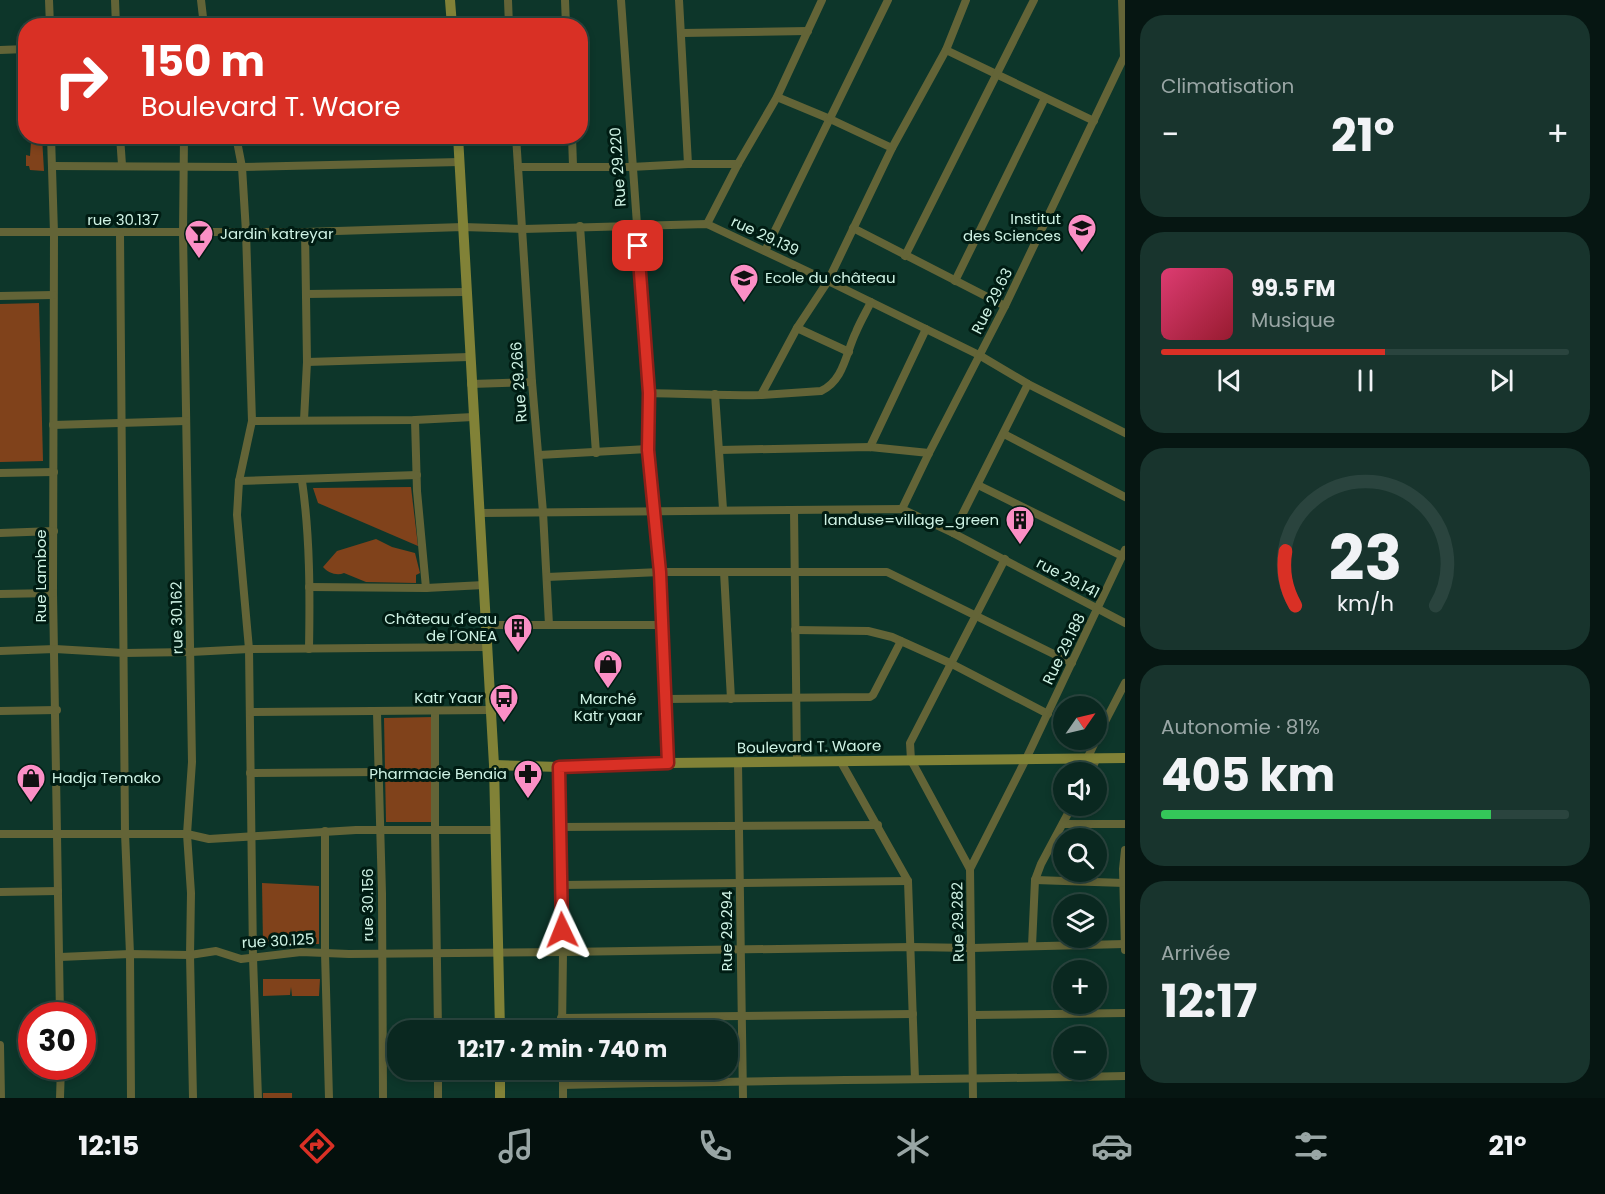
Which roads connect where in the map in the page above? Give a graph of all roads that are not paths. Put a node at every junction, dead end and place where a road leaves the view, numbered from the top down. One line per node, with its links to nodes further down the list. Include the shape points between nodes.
1 (49, 0): 14 (street)
2 (115, 0): 15 (street)
3 (201, 0): 16 (street)
4 (450, 0): 17 (street)
5 (508, 0): 18 (street)
6 (565, 0): 19 (street)
7 (621, 0): 48 (street, Rue 29.220)
8 (680, 0): 21 (street)
9 (822, 0): 20 (street)
10 (888, 0): 29 (street)
11 (966, 0): 24 (street)
12 (1034, 0): 26 (street)
13 (1122, 0): 25 (street, Rue 29.63)
14 (50, 18)
15 (116, 18)
16 (202, 18)
17 (451, 18)
18 (509, 18)
19 (566, 18)
20 (807, 31): 21 (street); 27 (street)
21 (682, 33): 40 (street)
22 (18, 49): 23 (street)
23 (0, 50)
24 (946, 50): 26 (street); 38 (street)
25 (1124, 57): 30 (street, Rue 29.63)
26 (998, 75): 28 (street); 62 (street)
27 (777, 97): 29 (street); 41 (street)
28 (1045, 98): 30 (street); 64 (street)
29 (830, 119): 38 (street); 61 (street)
30 (1094, 121): 70 (street, Rue 29.63)
31 (51, 144): 43 (street, Rue Lamboe)
32 (121, 144): 42 (street)
33 (184, 144): 45 (street, rue 30.162)
34 (238, 144): 46 (street)
35 (459, 144): 39 (street)
36 (517, 144): 47 (street, Rue 29.266)
37 (572, 144): 44 (street)
38 (892, 148): 53 (street)
39 (460, 162): 46 (street); 52 (street)
40 (688, 164): 41 (street); 48 (street)
41 (738, 164): 49 (street)
42 (122, 165): 43 (street); 45 (street)
43 (51, 166): 58 (street, Rue Lamboe)
44 (573, 166): 47 (street); 48 (street)
45 (184, 167): 46 (street); 59 (street, rue 30.162)
46 (242, 167): 56 (street)
47 (518, 167): 54 (street, Rue 29.266)
48 (631, 167): 50 (street, Rue 29.220)
49 (707, 224): 50 (street, rue 29.139); 61 (street, rue 29.139)
50 (636, 225): 51 (street, rue 29.139); 80 (street, Rue 29.220)
51 (580, 226): 54 (street, rue 29.139); 95 (street)
52 (463, 227): 54 (street, rue 29.139); 57 (street, rue 30.137); 65 (street)
53 (853, 228): 62 (street); 63 (street)
54 (523, 229): 77 (street, Rue 29.266)
55 (0, 232): 58 (street, rue 30.137)
56 (246, 232): 57 (street, rue 30.137); 59 (street, rue 30.137); 86 (street)
57 (305, 232): 66 (street)
58 (54, 233): 60 (street, rue 30.137); 67 (street, Rue Lamboe)
59 (183, 233): 60 (street, rue 30.137); 87 (street, rue 30.162)
60 (120, 234): 88 (street)
61 (765, 252): 63 (street, rue 29.139)
62 (905, 256): 64 (street)
63 (828, 281): 69 (street, rue 29.139); 71 (street)
64 (955, 281): 70 (street)
65 (466, 292): 66 (street); 75 (street)
66 (306, 294): 76 (street)
67 (52, 295): 68 (street); 89 (street, Rue Lamboe)
68 (0, 296)
69 (871, 302): 72 (street, rue 29.139); 73 (street)
70 (1005, 306): 74 (street, Rue 29.63)
71 (797, 328): 73 (street); 82 (street)
72 (926, 329): 74 (street, rue 29.139); 92 (street)
73 (849, 352): 82 (street, via 840,374 821,392)
74 (979, 355): 79 (street, rue 29.139); 96 (street, Rue 29.63)
75 (469, 357): 76 (street); 78 (street)
76 (307, 362): 84 (street)
77 (532, 382): 78 (street); 97 (street, Rue 29.266)
78 (471, 384): 83 (street)
79 (1028, 384): 90 (street, rue 29.139); 91 (street)
80 (649, 393): 81 (street); 93 (street, Rue 29.220)
81 (715, 394): 82 (street); 94 (street)
82 (761, 395)
83 (473, 417): 85 (street); 110 (street)
84 (304, 420): 85 (street); 86 (street)
85 (415, 420): 100 (street)
86 (252, 421): 101 (street)
87 (186, 422): 88 (street); 138 (street, rue 30.162)
88 (121, 423): 89 (street); 139 (street)
89 (53, 425): 98 (street, Rue Lamboe)
90 (1125, 433)
91 (1004, 434): 103 (street); 104 (street)
92 (870, 447): 94 (street); 96 (street)
93 (648, 450): 95 (street); 108 (street, Rue 29.220)
94 (719, 450): 105 (street)
95 (596, 453): 97 (street)
96 (928, 453): 106 (street, Rue 29.63)
97 (539, 455): 109 (street, Rue 29.266)
98 (54, 472): 99 (street); 111 (street, Rue Lamboe)
99 (0, 473)
100 (417, 475): 102 (street); 122 (street)
101 (239, 481): 102 (street); 134 (street, via 237,515)
102 (302, 481): 121 (street)
103 (978, 485): 113 (street); 114 (street)
104 (1125, 496)
105 (723, 509): 107 (street); 108 (street)
106 (902, 509): 107 (street); 113 (street, rue 29.141)
107 (794, 510): 116 (street)
108 (654, 511): 109 (street); 117 (street, Rue 29.220)
109 (543, 512): 110 (street); 119 (street, Rue 29.266)
110 (480, 513): 120 (street)
111 (54, 531): 112 (street); 123 (street, Rue Lamboe)
112 (0, 532)
113 (953, 533): 115 (street, rue 29.141)
114 (1124, 553): 125 (street, Rue 29.188)
115 (1005, 560): 125 (street, rue 29.141); 126 (street)
116 (794, 571): 118 (street); 126 (street, via 887,572); 131 (street)
117 (660, 572): 118 (street); 119 (street); 130 (street, Rue 29.220)
118 (724, 572): 145 (street)
119 (547, 577): 129 (street, Rue 29.266)
120 (484, 585): 122 (street); 128 (street)
121 (309, 587): 122 (street); 135 (street)
122 (426, 588)
123 (53, 593): 124 (street); 136 (street, Rue Lamboe)
124 (0, 594)
125 (1098, 609): 127 (street, rue 29.141); 140 (street, Rue 29.188)
126 (977, 615): 140 (street); 141 (street)
127 (1125, 623)
128 (486, 625): 129 (street); 133 (street)
129 (549, 625): 130 (street)
130 (661, 625): 144 (street, Rue 29.220)
131 (795, 630): 132 (street, via 868,631); 143 (street)
132 (901, 640): 141 (street); 143 (street, via 872,697)
133 (486, 647): 135 (street); 147 (street)
134 (249, 649): 135 (street); 138 (street); 150 (street)
135 (309, 649)
136 (55, 650): 137 (street); 139 (street); 146 (street, Rue Lamboe)
137 (0, 651)
138 (191, 652): 139 (street); 181 (street, rue 30.162, via 192,762)
139 (124, 653): 179 (street)
140 (1072, 663): 152 (street, Rue 29.188)
141 (952, 664): 152 (street); 158 (street, via 910,743)
142 (1125, 683): 153 (street)
143 (795, 698): 145 (street); 159 (street)
144 (666, 699): 145 (street); 162 (street, Rue 29.220)
145 (731, 699)
146 (57, 710): 148 (street); 178 (street, Rue Lamboe)
147 (490, 710): 149 (street); 164 (street)
148 (0, 711)
149 (435, 711): 151 (street); 174 (street)
150 (250, 712): 151 (street); 167 (street)
151 (377, 712): 166 (street, rue 30.156)
152 (1048, 714): 157 (street, Rue 29.188)
153 (1107, 718)
154 (1094, 750): 155 (street)
155 (1092, 758): 156 (street, Boulevard T. Waore); 157 (street, Boulevard T. Waore); 161 (street)
156 (1125, 758)
157 (1026, 759): 158 (street, Boulevard T. Waore); 184 (street, Rue 29.188)
158 (911, 760): 160 (street, Boulevard T. Waore); 184 (street, Rue 29.282)
159 (797, 762): 160 (street, Boulevard T. Waore); 163 (street, Boulevard T. Waore)
160 (841, 762): 171 (street)
161 (1091, 762)
162 (668, 763): 163 (street, Boulevard T. Waore); 165 (street, Boulevard T. Waore)
163 (738, 763): 173 (street, Rue 29.294)
164 (494, 765): 165 (street, Boulevard T. Waore); 176 (street)
165 (559, 767): 172 (street)
166 (379, 772): 167 (street); 175 (street, rue 30.156)
167 (250, 773): 182 (street)
168 (1067, 816): 169 (street)
169 (1063, 824): 170 (street); 186 (street)
170 (1125, 824)
171 (878, 825): 173 (street); 185 (street)
172 (559, 827): 173 (street); 189 (street)
173 (740, 827): 188 (street, Rue 29.294)
174 (435, 829): 175 (street); 176 (street); 198 (street)
175 (381, 830): 177 (street); 201 (street, rue 30.156)
176 (494, 830): 202 (street)
177 (325, 831): 182 (street); 200 (street)
178 (58, 833): 179 (street); 180 (street); 190 (street, Rue Lamboe)
179 (125, 833): 181 (street); 203 (street)
180 (0, 834)
181 (187, 834): 182 (street, via 209,839); 204 (street, rue 30.162)
182 (251, 836): 206 (street)
183 (1125, 850): 187 (street)
184 (970, 869): 195 (street, Rue 29.282)
185 (908, 880): 188 (street); 194 (street)
186 (1035, 880): 187 (street); 193 (street)
187 (1124, 882): 192 (street)
188 (740, 884): 189 (street); 196 (street, Rue 29.294)
189 (560, 885): 199 (street)
190 (58, 891): 191 (street); 205 (street, Rue Lamboe)
191 (0, 892)
192 (1125, 944): 193 (street, rue 30.125); 197 (street)
193 (1032, 946): 195 (street, rue 30.125)
194 (912, 947): 195 (street, rue 30.125); 196 (street, rue 30.125); 209 (street)
195 (972, 948): 210 (street, Rue 29.282)
196 (740, 949): 199 (street, rue 30.125); 211 (street, Rue 29.294)
197 (1125, 950)
198 (437, 952): 201 (street, rue 30.125); 202 (street, rue 30.125); 213 (street)
199 (563, 952): 202 (street, rue 30.125); 212 (street)
200 (325, 953): 201 (street, rue 30.125); 206 (street, rue 30.125); 230 (street)
201 (382, 953): 231 (street, rue 30.156)
202 (499, 953): 214 (street)
203 (130, 954): 204 (street, rue 30.125); 205 (street, rue 30.125); 227 (street)
204 (190, 955): 206 (street, rue 30.125, via 216,951 242,959); 228 (street, rue 30.162)
205 (60, 957): 207 (street, Rue Lamboe)
206 (253, 958): 229 (street)
207 (60, 1002)
208 (1125, 1013): 210 (street)
209 (913, 1014): 211 (street); 217 (street)
210 (973, 1015): 223 (street, Rue 29.282)
211 (741, 1017): 212 (street); 222 (street, Rue 29.294)
212 (561, 1018)
213 (438, 1020)
214 (500, 1020)
215 (0, 1045): 225 (street)
216 (1125, 1076): 223 (street)
217 (915, 1079): 222 (street); 223 (street)
218 (60, 1080): 226 (street)
219 (438, 1080): 232 (street)
220 (500, 1080): 233 (street)
221 (563, 1080): 224 (street)
222 (742, 1080): 224 (street); 235 (street, Rue 29.294)
223 (973, 1080): 236 (street, Rue 29.282)
224 (563, 1085): 234 (street)
225 (1, 1098)
226 (60, 1098)
227 (131, 1098)
228 (193, 1098)
229 (258, 1098)
230 (329, 1098)
231 (382, 1098)
232 (438, 1098)
233 (500, 1098)
234 (563, 1098)
235 (743, 1098)
236 (973, 1098)

